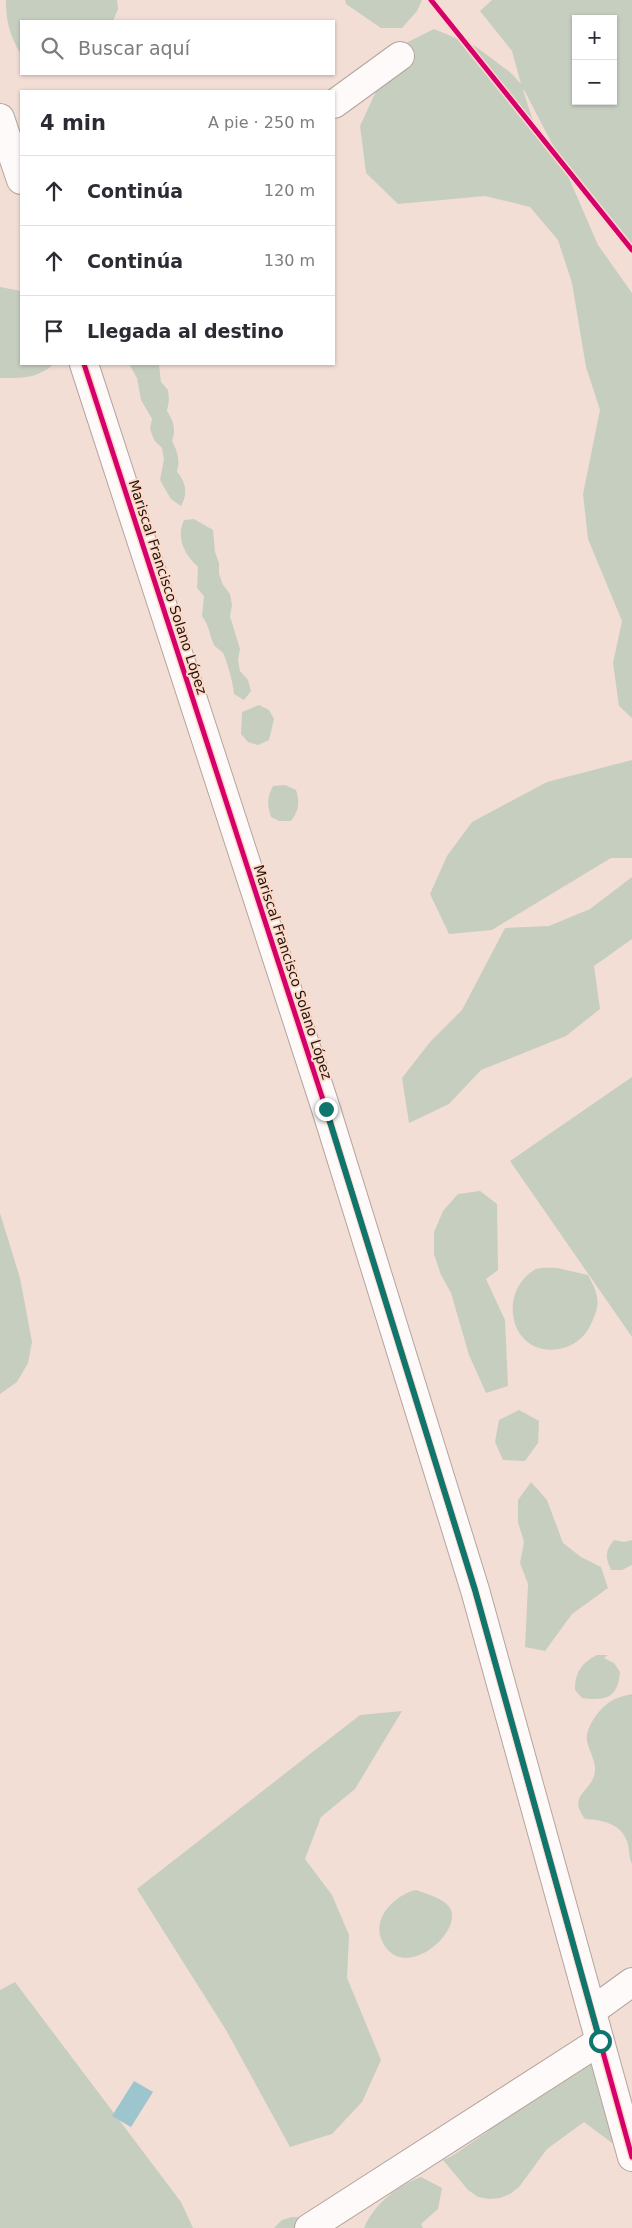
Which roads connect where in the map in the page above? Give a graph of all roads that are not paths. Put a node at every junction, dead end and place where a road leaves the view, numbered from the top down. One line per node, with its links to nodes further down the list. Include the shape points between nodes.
1 (400, 56): 2 (street)
2 (335, 103)
3 (0, 118): 4 (street)
4 (20, 177)
5 (84, 365): 7 (street, Mariscal Francisco Solano López, via 326,1109 475,1590)
6 (632, 1982): 7 (street)
7 (592, 2011): 8 (street, Mariscal Francisco Solano López)
8 (600, 2041): 9 (street, Mariscal Francisco Solano López); 10 (street)
9 (632, 2156)
10 (309, 2228)

